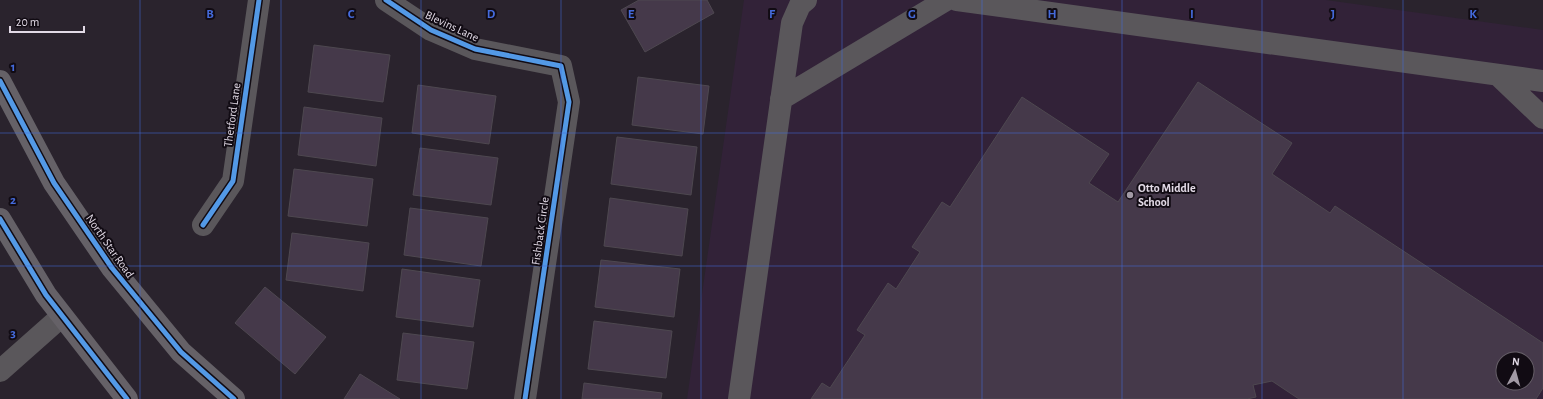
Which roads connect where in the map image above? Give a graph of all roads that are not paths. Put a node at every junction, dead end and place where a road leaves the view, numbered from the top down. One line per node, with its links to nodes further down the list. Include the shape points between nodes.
1 (259, 0): 13 (street, Thetford Lane, via 232,181)
2 (386, 0): 6 (street, Blevins Lane, via 431,30 475,49)
3 (806, 0): 10 (street, via 800,5 792,23)
4 (946, 0): 10 (street)
5 (957, 0): 7 (street)
6 (561, 66): 18 (street, Fishback Circle, via 569,102)
7 (1498, 75): 9 (street); 11 (street)
8 (0, 81): 17 (main road, North Star Road, via 54,183 112,268 181,352)
9 (1543, 81)
10 (781, 99): 19 (street)
11 (1543, 118)
12 (0, 219): 14 (main road, via 46,295)
13 (203, 225)
14 (62, 316): 15 (street); 16 (main road)
15 (0, 372)
16 (127, 399)
17 (234, 399)
18 (525, 399)
19 (739, 399)

